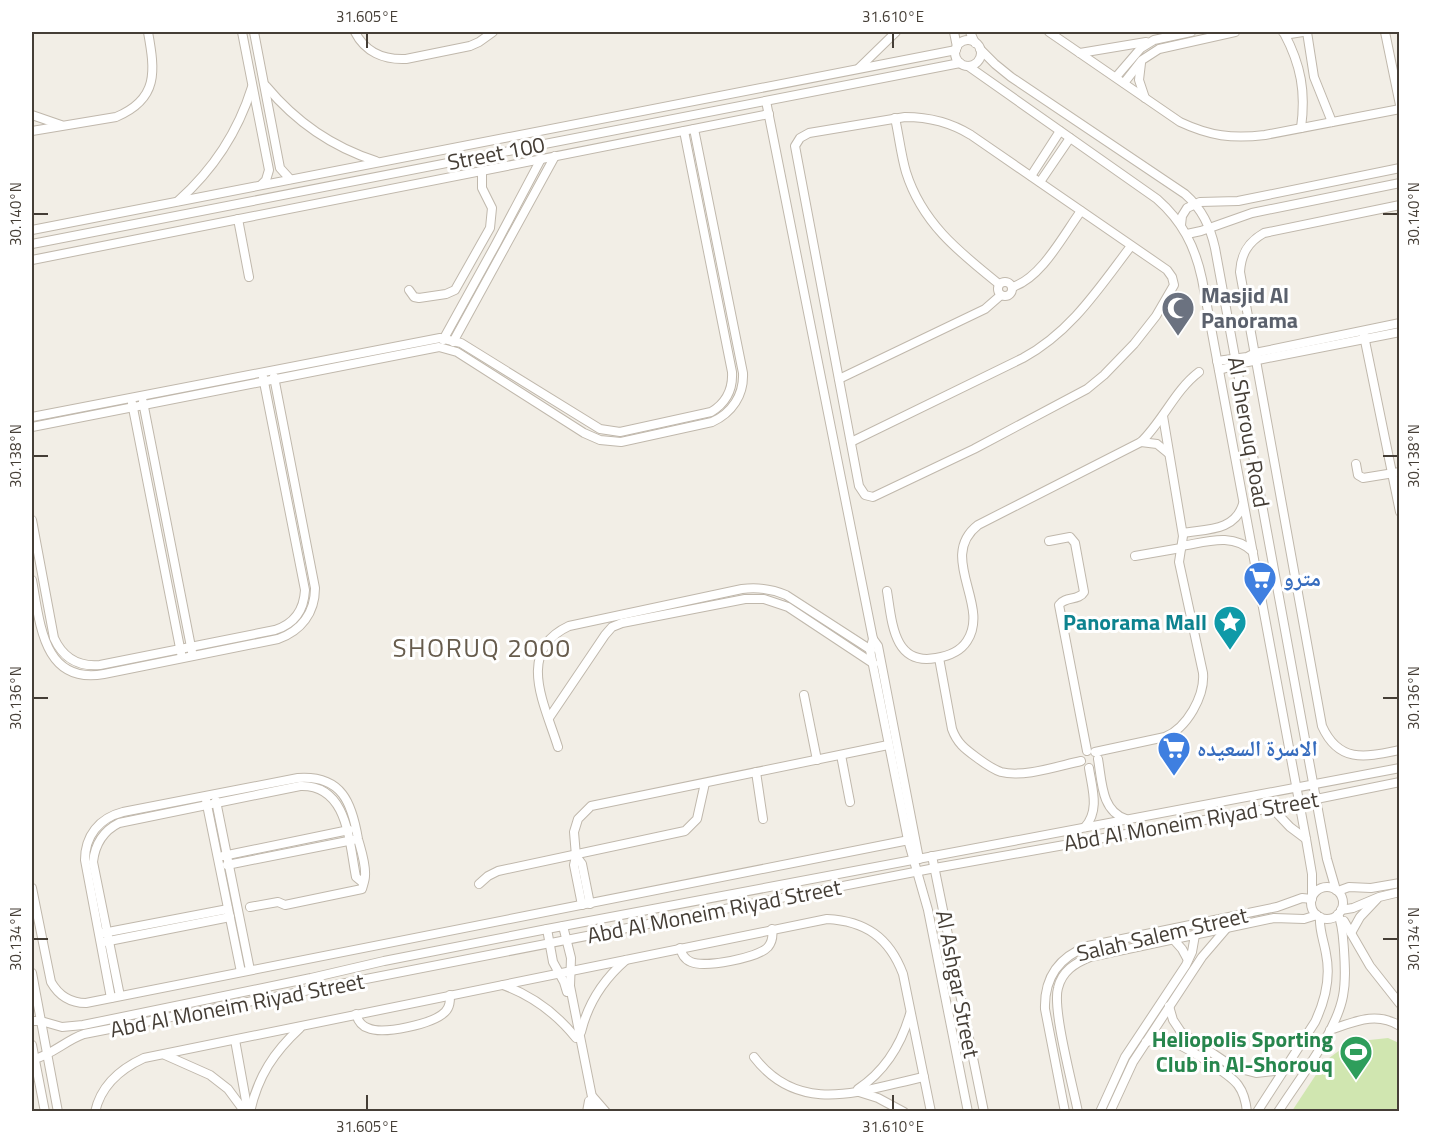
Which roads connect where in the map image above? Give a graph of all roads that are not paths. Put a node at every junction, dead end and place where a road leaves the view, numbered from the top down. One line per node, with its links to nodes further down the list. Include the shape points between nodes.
1 (148, 32): 33 (street, via 154,69 147,93 139,104 116,117)
2 (242, 32): 24 (street)
3 (254, 32): 25 (street)
4 (355, 32): 5 (street, via 374,53 395,59 470,46)
5 (493, 32)
6 (896, 32): 21 (street)
7 (954, 32): 17 (street)
8 (970, 32): 16 (street, Al Sherouq Road)
9 (1049, 32): 18 (street)
10 (1191, 32): 15 (street)
11 (1235, 32): 19 (street, via 1160,49)
12 (1283, 32): 13 (street); 34 (street, via 1300,69 1304,89)
13 (1305, 32): 32 (street, via 1314,77)
14 (1385, 32): 28 (street)
15 (1154, 40): 18 (street); 22 (street, via 1141,48)
16 (978, 46): 17 (street, via 963,42); 20 (street, via 979,61); 59 (street, Al Sherouq Road, via 1011,77)
17 (957, 49): 20 (street, via 956,57); 21 (street, Street 100)
18 (1080, 53): 22 (street)
19 (1142, 60): 23 (street); 26 (street, via 1140,80)
20 (964, 65): 27 (street, Street 100); 38 (street, Al Sherouq Road)
21 (858, 69): 42 (street, Street 100)
22 (1116, 77): 23 (street)
23 (1124, 82): 26 (street)
24 (253, 85): 44 (street); 58 (street, via 224,149 207,173)
25 (265, 85): 42 (street, via 308,128); 43 (street)
26 (1146, 99): 34 (street, via 1180,122 1221,136 1244,137)
27 (766, 101): 29 (street); 51 (street, Street 100)
28 (1400, 107): 32 (street)
29 (769, 114): 35 (street); 131 (street)
30 (32, 115): 33 (street)
31 (895, 118): 49 (street, via 925,118 954,126); 80 (street, via 906,172 922,209 947,241); 102 (street, via 809,133 795,146)
32 (1332, 122): 34 (street)
33 (64, 126): 36 (street)
34 (1301, 128)
35 (694, 129): 37 (street); 74 (street)
36 (32, 131)
37 (684, 131): 40 (street); 75 (street)
38 (1060, 131): 39 (street, Al Sherouq Road); 49 (street)
39 (1070, 138): 52 (street); 65 (street, Al Sherouq Road, via 1157,199)
40 (555, 156): 41 (street); 73 (street)
41 (541, 159): 47 (street); 71 (street)
42 (377, 162): 46 (street, Street 100)
43 (279, 163): 44 (street); 50 (street)
44 (268, 165): 54 (street, via 268,176)
45 (1400, 168): 48 (street)
46 (334, 170): 50 (street, Street 100); 51 (street)
47 (482, 171): 64 (street); 69 (street, via 482,188 493,214)
48 (1379, 172): 55 (street); 57 (street)
49 (1030, 176): 52 (street)
50 (290, 179): 54 (street, Street 100)
51 (337, 183): 61 (street, Street 100)
52 (1040, 183): 63 (street)
53 (1400, 183): 55 (street)
54 (262, 184): 56 (street, Street 100)
55 (1383, 186): 62 (street)
56 (216, 194): 58 (street, Street 100); 61 (street)
57 (1266, 195): 59 (street); 62 (street)
58 (178, 201): 67 (street, Street 100)
59 (1195, 203): 65 (street, via 1184,212); 66 (street, Al Sherouq Road)
60 (1400, 205): 93 (street, via 1270,231 1252,241 1242,258 1240,272)
61 (219, 207): 70 (street, Street 100)
62 (1270, 210): 66 (street)
63 (1081, 211): 72 (street); 81 (street, via 1035,274)
64 (238, 219): 76 (street); 78 (street)
65 (1181, 225): 68 (street, Al Sherouq Road)
66 (1210, 228): 68 (street); 92 (street, Al Sherouq Road)
67 (32, 230)
68 (1187, 234): 94 (street, Al Sherouq Road, via 1199,264)
69 (484, 239): 71 (street); 77 (street)
70 (32, 244)
71 (496, 245): 73 (street); 79 (street)
72 (1131, 246): 111 (street, via 1076,317 1044,346); 111 (street, via 1170,273 1173,289 1134,344 1087,389 876,496 869,497 861,490)
73 (504, 249): 88 (street)
74 (719, 252): 75 (street); 90 (street, via 743,379 732,408 712,422 621,442 600,440)
75 (709, 254): 88 (street, via 732,377 723,402 706,414 620,432 600,429)
76 (32, 260)
77 (466, 273): 79 (street); 82 (street, via 449,293 417,298)
78 (249, 277)
79 (477, 280): 87 (street)
80 (999, 284): 81 (street, via 1005,282); 83 (street)
81 (1012, 287): 83 (street, via 1008,296)
82 (409, 290)
83 (1000, 295): 102 (street, via 985,309)
84 (1400, 323): 86 (street)
85 (1400, 332): 86 (street)
86 (1364, 335): 93 (street); 115 (street)
87 (444, 338): 88 (street); 89 (street); 91 (street)
88 (454, 340): 90 (street)
89 (439, 347): 90 (street); 95 (street)
90 (450, 349)
91 (343, 356): 95 (street); 97 (street)
92 (1235, 357): 93 (street); 94 (street); 96 (street, Al Sherouq Road)
93 (1255, 357): 96 (street); 145 (street, via 1322,726 1337,747 1352,755 1369,757)
94 (1217, 361): 98 (street, Al Sherouq Road)
95 (345, 365): 101 (street)
96 (1237, 366): 98 (street); 155 (street, Al Sherouq Road)
97 (273, 370): 99 (street); 101 (street)
98 (1219, 370): 116 (street, Al Sherouq Road)
99 (262, 372): 103 (street); 104 (street)
100 (1199, 372): 108 (street, via 1186,383)
101 (275, 379): 103 (street); 136 (street, via 314,580 313,603 303,623 285,637)
102 (839, 379): 111 (street)
103 (264, 381): 106 (street); 132 (street, via 304,584 303,604 297,616 281,628)
104 (142, 396): 105 (street); 106 (street)
105 (131, 398): 107 (street); 109 (street)
106 (144, 405): 107 (street); 117 (street)
107 (133, 407): 110 (street); 118 (street)
108 (1163, 416): 112 (street); 113 (street)
109 (32, 417)
110 (32, 427)
111 (851, 442)
112 (1141, 442): 113 (street, via 1157,444); 137 (street, via 973,529 963,545 962,558 973,628 961,648)
113 (1168, 454): 121 (street)
114 (1356, 464): 115 (street, via 1358,475 1363,478)
115 (1396, 473): 119 (street)
116 (1244, 503): 121 (street, via 1236,519 1227,526); 125 (street, Al Sherouq Road)
117 (164, 508): 118 (street); 132 (street)
118 (153, 510): 134 (street)
119 (1400, 512)
120 (32, 520): 122 (street)
121 (1183, 533): 124 (street)
122 (33, 535): 134 (street, via 54,638 70,658 94,665)
123 (1049, 541): 146 (street, via 1067,537 1074,540 1084,590 1082,595 1059,604)
124 (1181, 547): 125 (street, via 1227,539 1244,544); 126 (street); 146 (street, via 1179,562 1203,673 1200,699 1180,727 1169,735)
125 (1253, 552): 156 (street, Al Sherouq Road)
126 (1135, 556)
127 (32, 580): 138 (street, via 47,648 59,664 71,671 98,675)
128 (887, 591): 137 (street, via 898,643 919,658)
129 (634, 611): 130 (street); 135 (street, via 742,589 765,589 793,599); 142 (street, via 569,626 543,645 537,674)
130 (636, 621): 140 (street, via 745,599 764,599 788,607); 142 (street, via 608,631)
131 (873, 639): 133 (street); 135 (street)
132 (191, 647): 134 (street); 136 (street)
133 (879, 648): 135 (street); 139 (street)
134 (181, 649): 138 (street)
135 (870, 650): 140 (street)
136 (193, 657): 138 (street)
137 (939, 658): 149 (street, via 954,735 964,749 995,770 1016,773)
138 (182, 659)
139 (881, 662): 140 (street); 173 (street)
140 (872, 664): 143 (street)
141 (804, 694): 148 (street)
142 (549, 718): 144 (street)
143 (888, 745): 147 (street); 173 (street)
144 (558, 747)
145 (1400, 750)
146 (1093, 754): 149 (street, via 1083,753); 150 (street, via 1096,764); 167 (street, via 1108,806)
147 (841, 755): 148 (street); 160 (street)
148 (817, 760): 152 (street)
149 (1081, 761): 150 (street)
150 (1089, 768): 169 (street, via 1094,808)
151 (1400, 768): 155 (street, Abd Al Moneim Riyad Street)
152 (756, 772): 154 (street); 166 (street)
153 (1400, 782): 159 (street, Abd Al Moneim Riyad Street)
154 (705, 783): 178 (street, via 697,819 686,831); 178 (street, via 591,806 575,825)
155 (1314, 785): 156 (street, Abd Al Moneim Riyad Street); 159 (street, Al Sherouq Road)
156 (1297, 788): 161 (street, Al Sherouq Road); 165 (street, Abd Al Moneim Riyad Street)
157 (215, 794): 158 (street); 162 (street); 170 (street, via 315,778 344,795)
158 (205, 796): 163 (street); 206 (street, via 116,814 93,832 86,845 85,860)
159 (1317, 799): 161 (street, Abd Al Moneim Riyad Street); 190 (street, Al Sherouq Road, via 1327,859)
160 (849, 802)
161 (1299, 802): 164 (street, Abd Al Moneim Riyad Street); 174 (street, Al Sherouq Road)
162 (217, 803): 163 (street); 171 (street, via 300,786 313,787 335,800); 177 (street)
163 (207, 805): 180 (street); 205 (street, via 126,821 102,836 93,862)
164 (1272, 808): 168 (street, Abd Al Moneim Riyad Street); 174 (street)
165 (1159, 814): 167 (street, Abd Al Moneim Riyad Street); 168 (street)
166 (763, 819)
167 (1128, 819): 169 (street, Abd Al Moneim Riyad Street)
168 (1162, 826): 176 (street, Abd Al Moneim Riyad Street)
169 (1081, 828): 176 (street); 179 (street, Abd Al Moneim Riyad Street)
170 (356, 829): 171 (street); 172 (street)
171 (346, 831): 175 (street); 177 (street)
172 (358, 839): 175 (street); 186 (street, via 365,875)
173 (911, 839): 181 (street, Al Ashgar Street); 194 (street)
174 (1306, 839): 193 (street, Al Sherouq Road)
175 (349, 841): 182 (street); 186 (street, via 356,877)
176 (1080, 841): 184 (street, Abd Al Moneim Riyad Street)
177 (227, 855): 180 (street); 182 (street)
178 (576, 856): 188 (street, via 498,871); 194 (street, via 574,865)
179 (933, 856): 181 (street, Abd Al Moneim Riyad Street); 184 (street, Al Ashgar Street)
180 (218, 857): 183 (street)
181 (916, 859): 185 (street, Al Ashgar Street); 199 (street, Abd Al Moneim Riyad Street)
182 (229, 865): 183 (street); 213 (street)
183 (219, 867): 196 (street)
184 (935, 868): 185 (street, Abd Al Moneim Riyad Street); 253 (street, Al Ashgar Street)
185 (916, 872): 207 (street, Abd Al Moneim Riyad Street); 252 (street, Al Ashgar Street, via 928,910)
186 (362, 882): 195 (street, via 360,890 285,905 278,902)
187 (1400, 883): 190 (street)
188 (479, 884)
189 (32, 888): 221 (street, via 54,988 79,1003)
190 (1337, 890): 193 (street, via 1322,888); 197 (street, via 1343,900)
191 (1400, 892): 192 (street)
192 (1379, 897): 197 (street); 203 (street)
193 (1312, 898): 198 (street); 254 (street, Salah Salem Street, via 1088,946 1066,956 1051,974 1044,997)
194 (586, 904): 213 (street)
195 (250, 907)
196 (229, 913): 205 (street); 215 (street)
197 (1339, 913): 198 (street, via 1329,918); 203 (street); 230 (street, via 1345,985)
198 (1318, 916): 200 (street, Salah Salem Street, via 1280,917); 239 (street, via 1328,969 1325,996 1315,1022)
199 (563, 926): 201 (street, Abd Al Moneim Riyad Street); 207 (street)
200 (1227, 928): 204 (street, Salah Salem Street); 223 (street)
201 (548, 929): 209 (street); 227 (street, Abd Al Moneim Riyad Street, via 82,1025 62,1027)
202 (772, 929): 210 (street); 210 (street, via 766,949 725,962 692,963); 224 (street, via 826,919 868,929 898,960)
203 (1351, 933): 222 (street, via 1370,966)
204 (1195, 935): 208 (street, Salah Salem Street); 212 (street)
205 (108, 937): 206 (street); 220 (street)
206 (99, 939): 221 (street)
207 (567, 940): 209 (street, Abd Al Moneim Riyad Street); 214 (street)
208 (1174, 940): 212 (street); 255 (street, Salah Salem Street, via 1090,957 1070,967 1063,976 1057,1009)
209 (550, 943): 217 (street); 235 (street, Abd Al Moneim Riyad Street, via 84,1034)
210 (680, 948): 211 (street)
211 (627, 958): 214 (street); 231 (street, via 594,999)
212 (1188, 960): 256 (street, via 1125,1057)
213 (250, 970): 215 (street)
214 (570, 970): 217 (street); 231 (street)
215 (240, 972): 220 (street)
216 (32, 973): 227 (street)
217 (559, 973): 218 (street); 231 (street)
218 (502, 984): 219 (street); 231 (street, via 543,1005)
219 (450, 995): 225 (street); 225 (street, via 450,1004 442,1014 402,1028 369,1029)
220 (120, 996): 221 (street)
221 (111, 998)
222 (1400, 1004)
223 (1169, 1006): 233 (street); 239 (street, via 1181,1032 1233,1066 1256,1073)
224 (911, 1011): 240 (street); 241 (street, via 891,1057)
225 (356, 1014): 229 (street)
226 (32, 1020): 227 (street, Abd Al Moneim Riyad Street)
227 (41, 1021): 235 (street)
228 (1398, 1022): 230 (street, via 1371,1018)
229 (300, 1028): 232 (street); 246 (street, via 268,1063)
230 (1330, 1030): 260 (street)
231 (578, 1037): 242 (street)
232 (235, 1040): 236 (street); 246 (street)
233 (1146, 1042): 257 (street); 258 (street, via 1176,1043 1228,1075 1240,1087)
234 (32, 1045): 238 (street)
235 (47, 1055): 238 (street, Abd Al Moneim Riyad Street); 244 (street)
236 (164, 1055): 245 (street, via 128,1065 104,1089); 246 (street, via 210,1075)
237 (754, 1057): 241 (street, via 774,1078 799,1091 827,1096)
238 (34, 1059): 243 (street)
239 (1284, 1070): 259 (street)
240 (924, 1077): 241 (street); 251 (street)
241 (854, 1091): 250 (street)
242 (590, 1098): 247 (street); 248 (street); 249 (street)
243 (45, 1112)
244 (58, 1112)
245 (94, 1112)
246 (248, 1112)
247 (589, 1112)
248 (595, 1112)
249 (606, 1112)
250 (904, 1112)
251 (931, 1112)
252 (968, 1112)
253 (984, 1112)
254 (1065, 1112)
255 (1078, 1112)
256 (1100, 1112)
257 (1110, 1112)
258 (1246, 1112)
259 (1257, 1112)
260 (1278, 1112)

